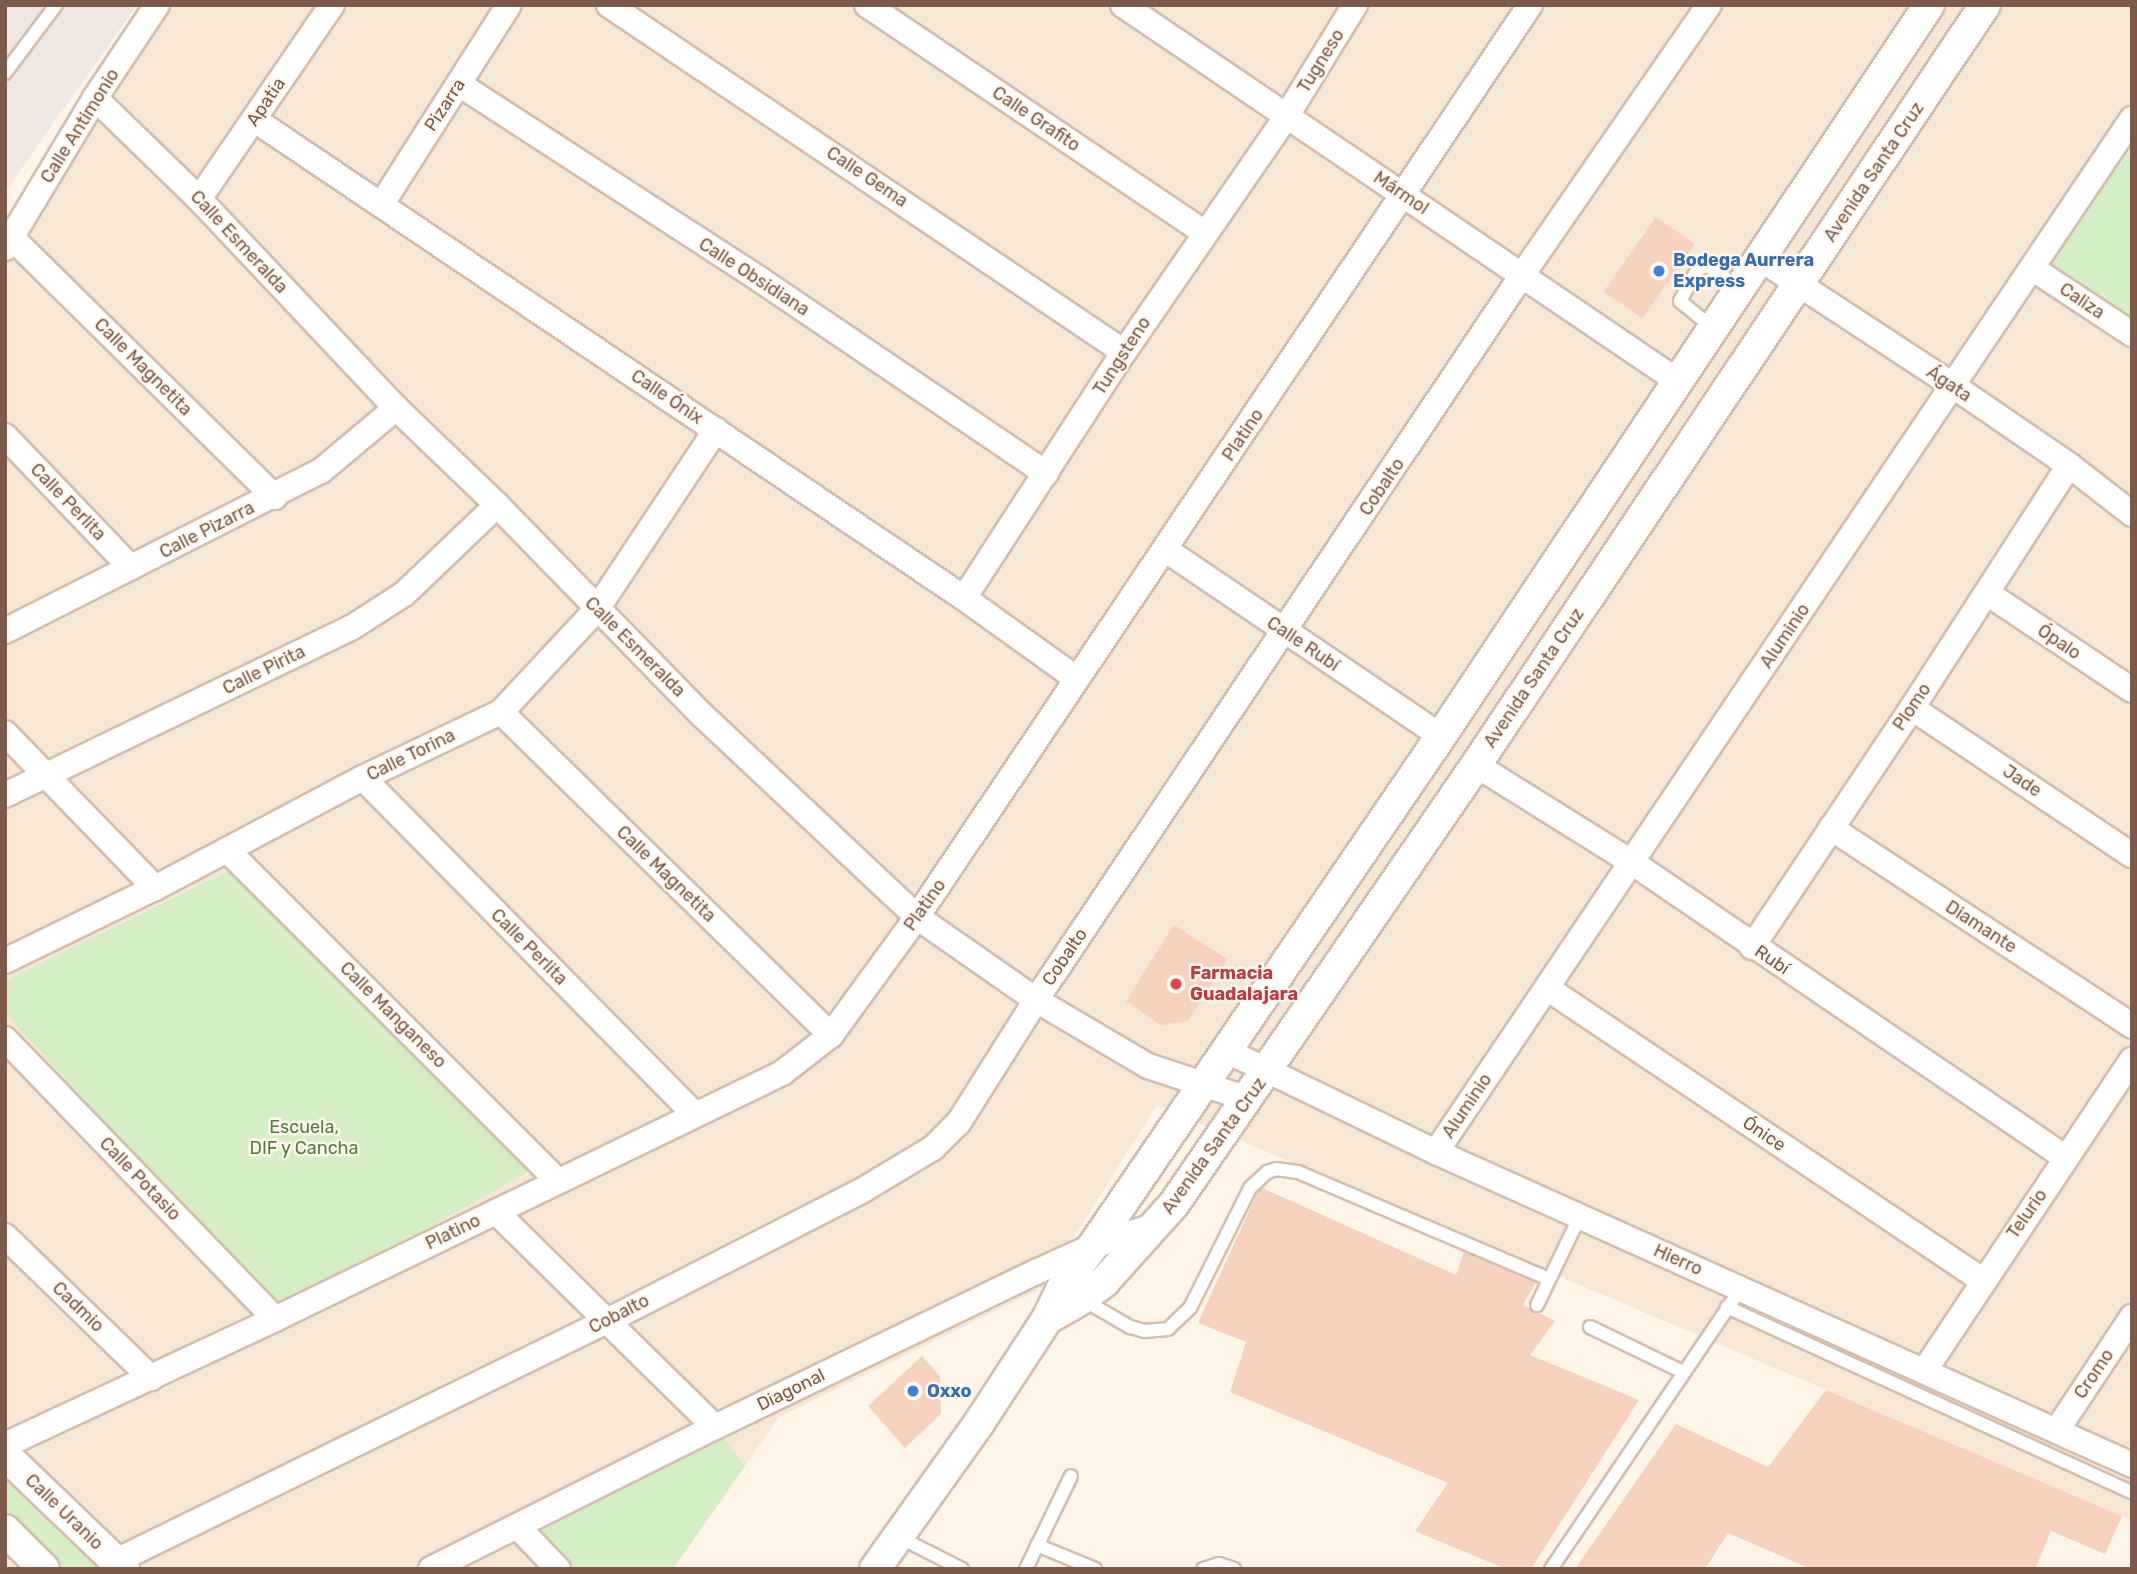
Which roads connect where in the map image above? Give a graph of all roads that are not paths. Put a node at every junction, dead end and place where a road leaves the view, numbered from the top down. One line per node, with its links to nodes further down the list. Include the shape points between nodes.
1 (56, 5): 13 (lane)
2 (157, 5): 15 (street, Calle Antimonio)
3 (332, 5): 18 (street, Apatia)
4 (509, 5): 14 (street, Pizarra)
5 (608, 5): 32 (street, Calle Gema)
6 (867, 5): 23 (street, Calle Grafito)
7 (1122, 5): 16 (street, Mármol)
8 (1355, 5): 16 (street, Tugneso)
9 (1530, 5): 20 (street, Platino)
10 (1709, 5): 27 (street, Cobalto)
11 (1929, 5): 25 (street, Avenida Santa Cruz)
12 (1985, 5): 28 (street, Avenida Santa Cruz)
13 (5, 73)
14 (459, 84): 22 (street, Pizarra); 39 (street, Calle Obsidiana)
15 (95, 98): 21 (street, Calle Esmeralda); 24 (street, Calle Antimonio)
16 (1286, 117): 20 (street, Mármol); 23 (street, Tungsteno)
17 (2132, 119): 19 (street, Aluminio)
18 (255, 120): 21 (street, Apatia); 22 (street, Calle Ónix)
19 (2123, 151): 26 (street, Aluminio)
20 (1404, 194): 27 (street, Mármol); 43 (street, Platino)
21 (199, 199): 35 (street, Calle Esmeralda)
22 (381, 205): 36 (street, Calle Ónix)
23 (1205, 233): 32 (street, Tungsteno)
24 (9, 243): 40 (street, Calle Magnetita)
25 (1762, 260): 28 (street, Ágata); 29 (street, Avenida Santa Cruz)
26 (2032, 268): 31 (street, Caliza); 34 (street, Aluminio)
27 (1522, 275): 33 (street, Mármol); 49 (street, Cobalto)
28 (1798, 286): 34 (street, Ágata); 56 (street, Avenida Santa Cruz)
29 (1742, 289): 30 (street, Avenida Santa Cruz); 30 (lane, via 1708,266 1698,269 1680,301)
30 (1715, 329): 33 (street, Avenida Santa Cruz)
31 (2132, 334)
32 (1124, 352): 39 (street, Tungsteno)
33 (1679, 382): 55 (street, Avenida Santa Cruz)
34 (1952, 385): 38 (street, Ágata); 63 (street, Aluminio)
35 (396, 408): 40 (street, Calle Pizarra, via 321,471); 41 (street, Calle Esmeralda)
36 (716, 430): 46 (street, Calle Ónix); 47 (street, Calle Torina)
37 (5, 436): 44 (street, Calle Perlita)
38 (2069, 466): 42 (street, Ágata); 45 (street, Plomo)
39 (1046, 473): 46 (street, Tungsteno)
40 (275, 496): 44 (street, Calle Pizarra)
41 (496, 505): 47 (street, Calle Esmeralda); 57 (street, Calle Pirita, via 404,594 351,628)
42 (2132, 514)
43 (1166, 550): 49 (street, Calle Rubí); 50 (street, Platino)
44 (131, 568): 48 (street, Calle Pizarra)
45 (1987, 593): 51 (street, Ópalo); 52 (street, Plomo)
46 (964, 598): 50 (street, Calle Ónix)
47 (597, 609): 53 (street, Calle Torina); 65 (street, Calle Esmeralda, via 701,714)
48 (5, 631)
49 (1285, 632): 55 (street, Calle Rubí); 69 (street, Cobalto)
50 (1077, 679): 65 (street, Platino)
51 (2132, 690)
52 (1913, 708): 60 (street, Plomo); 62 (street, Jade)
53 (501, 712): 58 (street, Calle Torina); 71 (street, Calle Magnetita)
54 (5, 733): 57 (street)
55 (1441, 736): 73 (street, Avenida Santa Cruz)
56 (1476, 765): 63 (street, Rubí); 75 (street, Avenida Santa Cruz)
57 (46, 775): 59 (street, Calle Pirita); 64 (street)
58 (363, 778): 61 (street, Calle Torina); 78 (street, Calle Perlita)
59 (5, 795)
60 (1831, 828): 66 (street, Plomo); 70 (street, Diamante)
61 (227, 850): 64 (street, Calle Torina); 81 (street, Calle Manganeso)
62 (2132, 855)
63 (1633, 863): 66 (street, Rubí); 68 (street, Aluminio)
64 (155, 888): 67 (street, Calle Torina)
65 (917, 917): 69 (street, Calle Esmeralda); 71 (street, Platino)
66 (1752, 947): 80 (street, Rubí)
67 (5, 961)
68 (1547, 988): 79 (street, Aluminio); 89 (street, Ónice)
69 (1036, 1000): 76 (street, Calle Esmeralda, via 1148,1066); 95 (street, Cobalto, via 958,1122 933,1148 863,1191)
70 (2132, 1026)
71 (831, 1035): 78 (street, Platino, via 782,1073)
72 (5, 1039): 94 (street, Calle Potasio)
73 (1227, 1051): 75 (street, Hierro); 76 (street, Avenida Santa Cruz)
74 (2132, 1060): 80 (street, Telurio)
75 (1268, 1071): 77 (street, Avenida Santa Cruz); 79 (street, Hierro)
76 (1200, 1086): 77 (street, Calle Esmeralda); 86 (street, Avenida Santa Cruz)
77 (1248, 1100): 84 (street, Avenida Santa Cruz)
78 (695, 1115): 81 (street, Platino)
79 (1436, 1152): 83 (street, Hierro)
80 (2066, 1158): 89 (street, Telurio)
81 (558, 1181): 82 (street, Platino)
82 (496, 1212): 94 (street, Platino); 95 (street)
83 (1580, 1216): 88 (lane); 91 (street, Hierro)
84 (1156, 1225): 86 (street, Diagonal); 90 (street, Avenida Santa Cruz, via 1111,1274)
85 (5, 1236): 99 (street, Cadmio)
86 (1093, 1246): 87 (street, Diagonal); 90 (street, Avenida Santa Cruz)
87 (1036, 1272): 90 (street); 100 (street, Diagonal)
88 (1549, 1279): 90 (lane, via 1298,1172 1276,1169 1251,1188 1190,1308 1168,1329 1130,1327); 92 (lane)
89 (1982, 1280): 97 (street, Telurio)
90 (1072, 1294): 109 (street, Avenida Santa Cruz, via 1047,1318 979,1423)
91 (1734, 1297): 97 (street, Hierro); 98 (lane); 106 (lane)
92 (1536, 1305)
93 (2132, 1317): 101 (street, Cromo)
94 (275, 1319): 99 (street, Platino)
95 (609, 1320): 100 (street); 111 (street, Cobalto)
96 (1590, 1327): 98 (lane)
97 (1925, 1370): 101 (street, Hierro)
98 (1683, 1372): 121 (lane)
99 (151, 1378): 102 (street, Platino)
100 (715, 1427): 107 (street, Diagonal)
101 (2056, 1430): 104 (street, Hierro)
102 (5, 1445)
103 (5, 1455): 111 (street, Calle Uranio)
104 (2132, 1465)
105 (1071, 1476): 110 (lane)
106 (2132, 1492)
107 (518, 1527): 113 (street, Diagonal); 114 (street)
108 (5, 1530): 112 (street)
109 (896, 1536): 115 (street, Avenida Santa Cruz); 116 (lane)
110 (1037, 1545): 117 (lane); 118 (lane)
111 (120, 1565)
112 (44, 1569)
113 (431, 1569)
114 (558, 1569)
115 (874, 1569)
116 (962, 1569)
117 (1026, 1569)
118 (1095, 1569)
119 (1203, 1569): 120 (lane, via 1219,1564)
120 (1234, 1569)
121 (1551, 1569)

